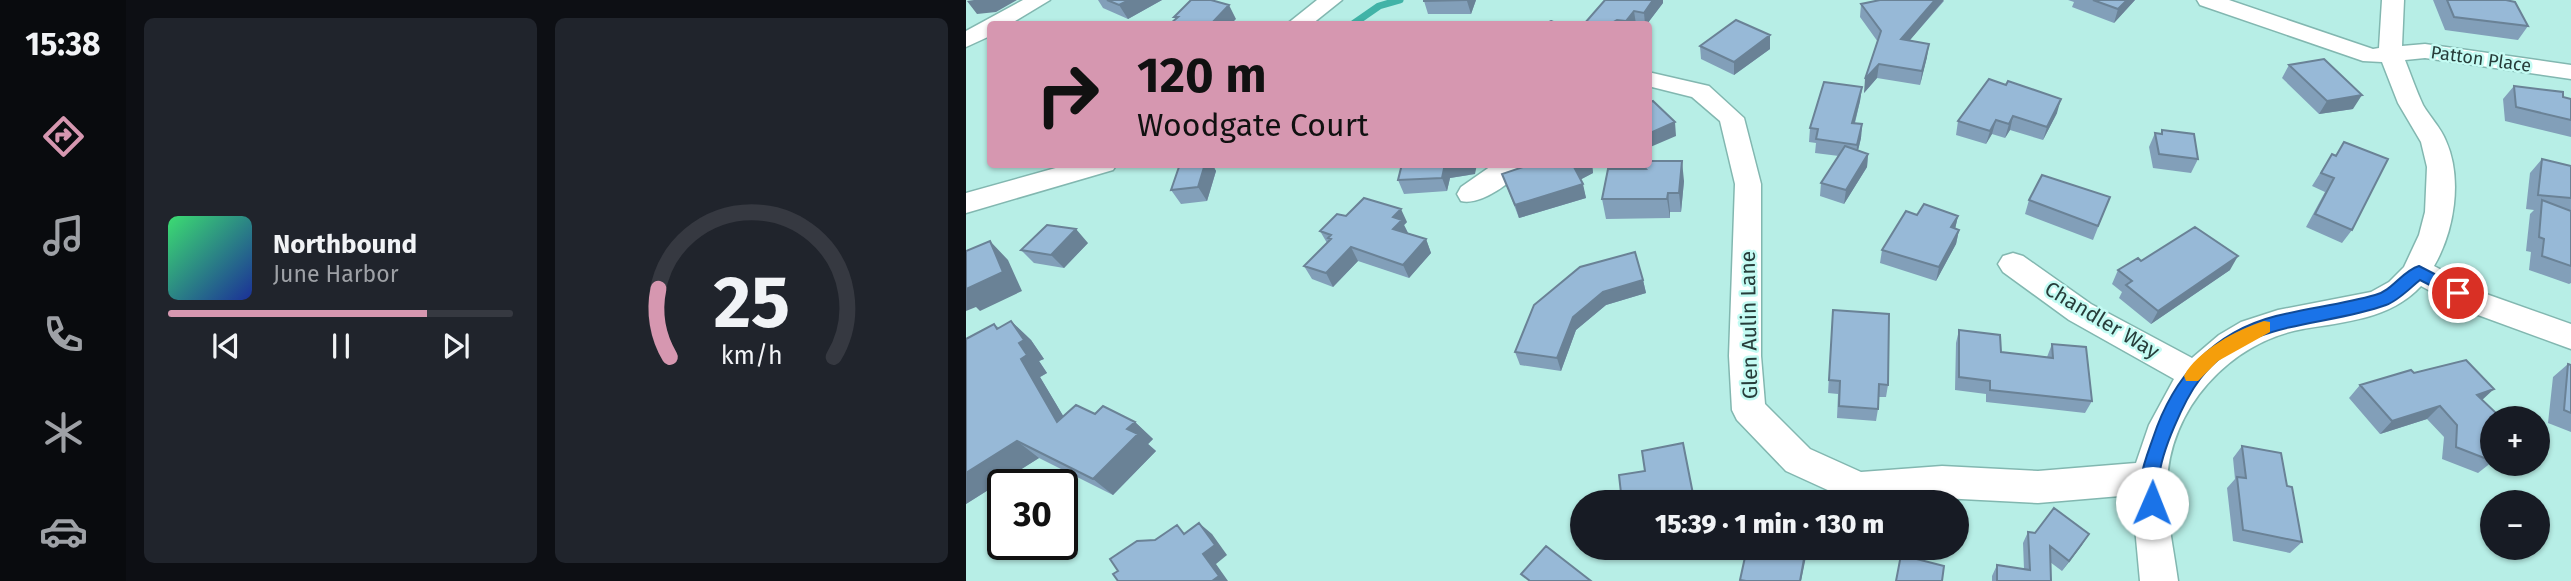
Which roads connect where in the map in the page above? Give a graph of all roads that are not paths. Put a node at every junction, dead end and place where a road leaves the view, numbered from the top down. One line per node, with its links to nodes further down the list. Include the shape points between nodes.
1 (1039, 0): 5 (street)
2 (1331, 0): 6 (street)
3 (2208, 0): 9 (street, Patton Place, via 2360,53)
4 (2393, 0): 9 (street)
5 (1002, 21)
6 (1302, 21)
7 (987, 29): 8 (street)
8 (966, 40)
9 (2390, 53): 10 (street, Patton Place, via 2425,51); 17 (street, via 2410,103 2436,147 2442,205)
10 (2571, 72)
11 (1652, 80): 20 (street, Glen Aulin Lane, via 1700,91 1732,118 1748,184 1745,356 1749,410 1798,460 1859,488 1942,481 2038,487)
12 (1090, 168): 15 (street)
13 (1507, 168): 14 (street)
14 (1471, 194)
15 (966, 203)
16 (2013, 264): 19 (street, Chandler Way, via 2080,312)
17 (2419, 272): 18 (street, via 2478,303); 19 (street, via 2384,300 2250,332)
18 (2571, 337)
19 (2193, 374): 20 (street, via 2166,425)
20 (2149, 478): 21 (street)
21 (2159, 581)

